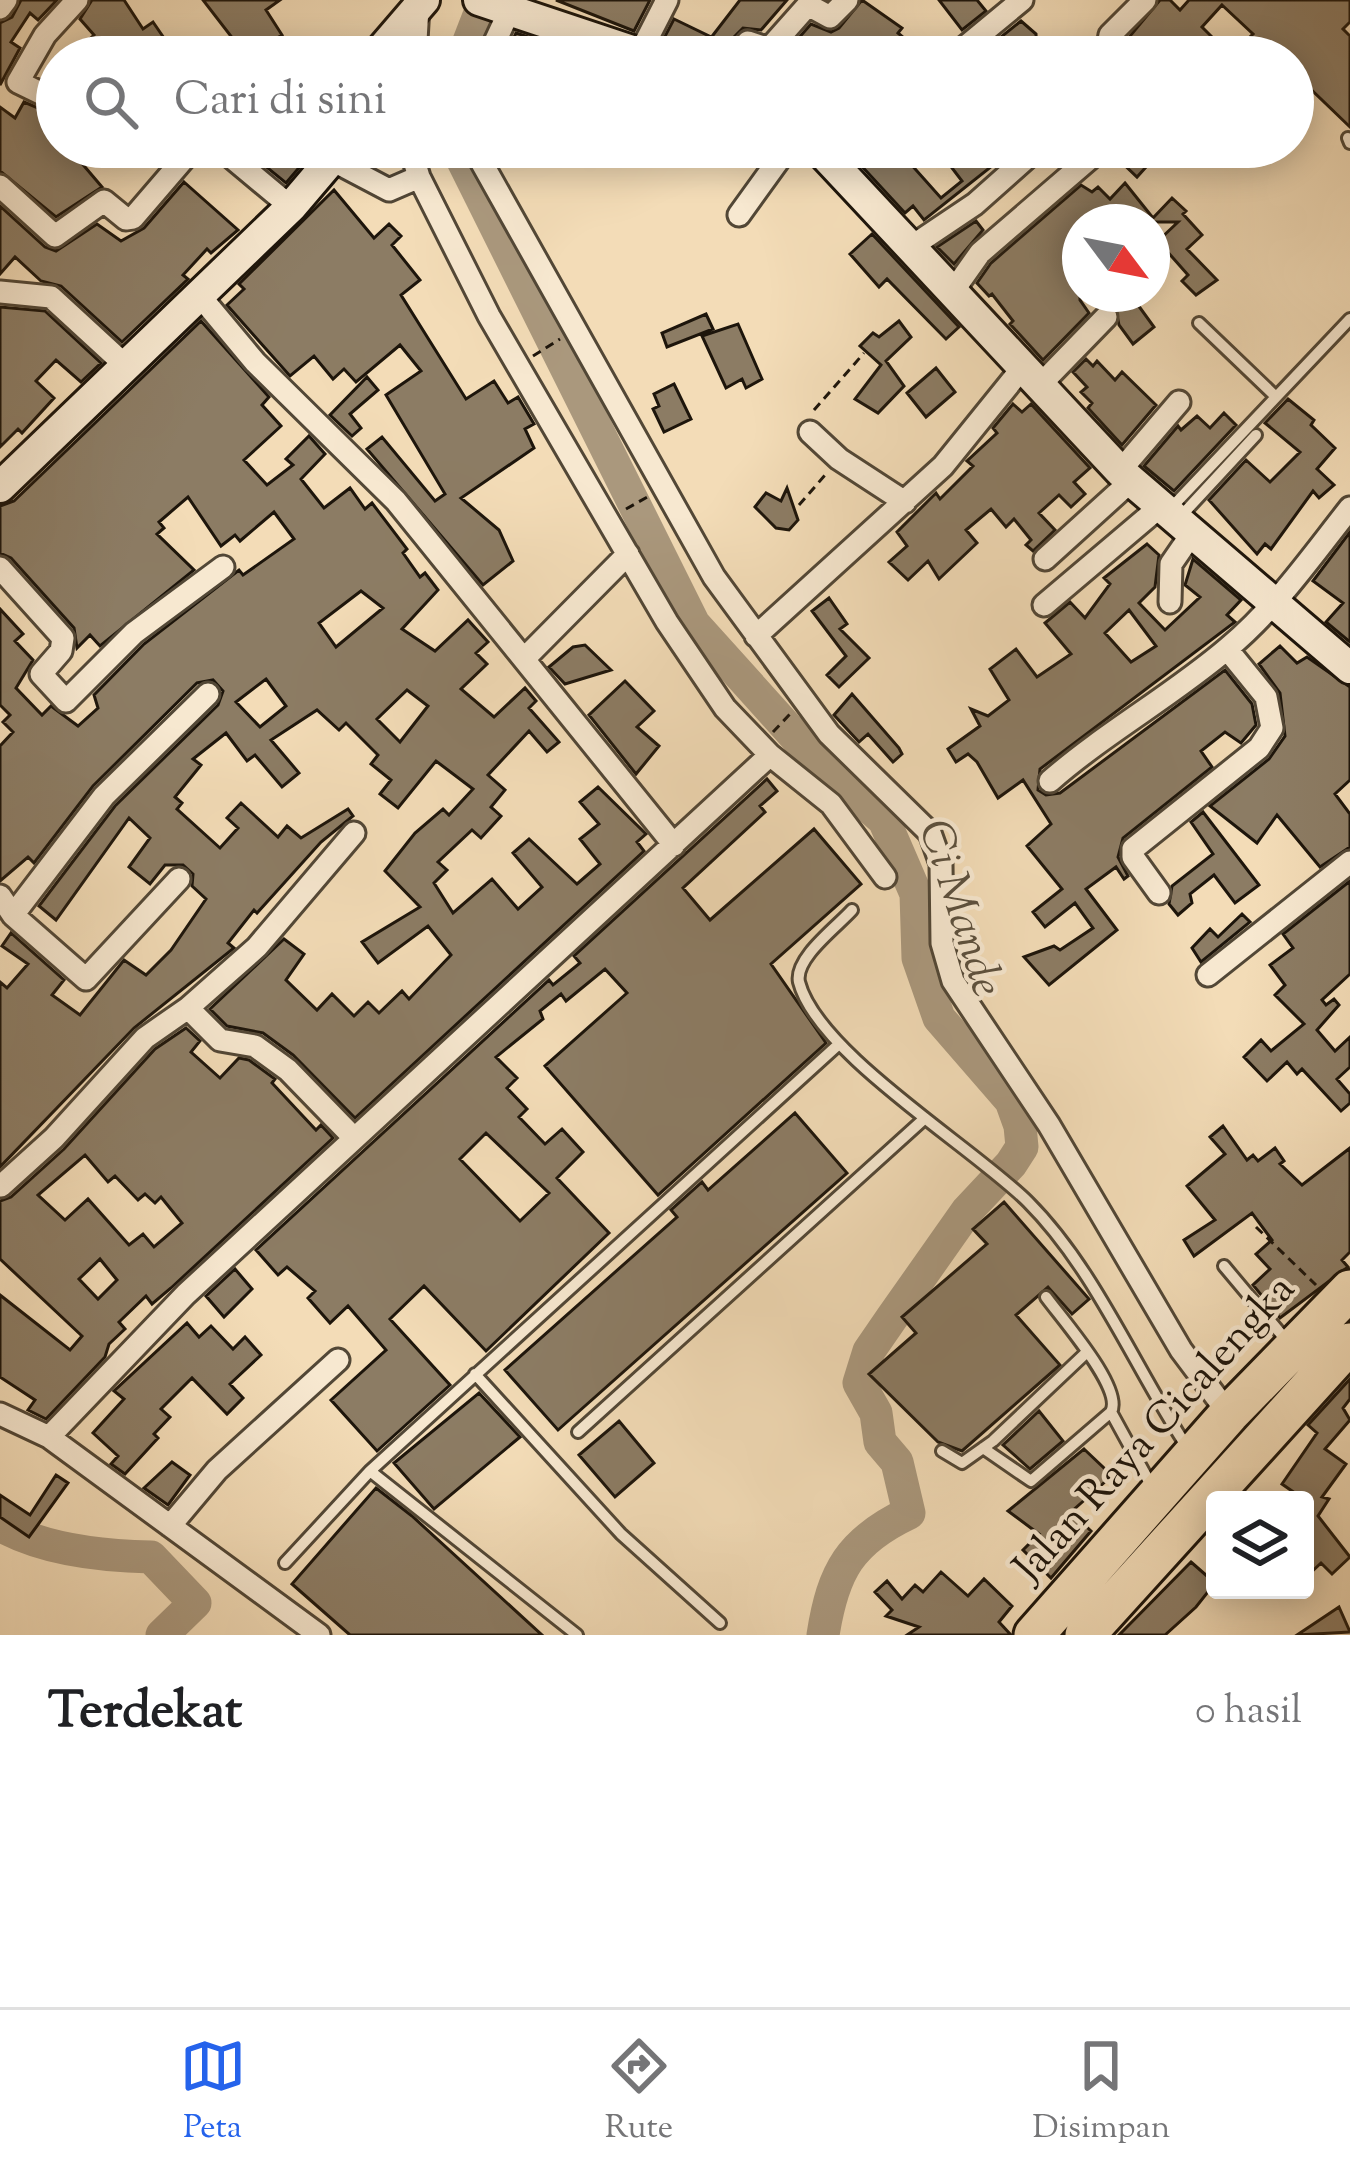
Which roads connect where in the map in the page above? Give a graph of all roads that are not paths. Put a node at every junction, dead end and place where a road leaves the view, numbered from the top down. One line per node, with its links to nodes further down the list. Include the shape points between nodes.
1 (6, 0): 9 (street)
2 (77, 0): 10 (street)
3 (667, 0): 15 (street)
4 (847, 0): 16 (street, via 826,17 806,6)
5 (1022, 0): 17 (street)
6 (1145, 0): 18 (street)
7 (421, 3): 11 (main road); 12 (street)
8 (498, 3): 13 (street); 14 (main road)
9 (0, 8)
10 (44, 36)
11 (393, 36)
12 (417, 36)
13 (492, 36)
14 (591, 36)
15 (653, 36)
16 (780, 36)
17 (978, 36)
18 (1109, 36)
19 (36, 46): 20 (street)
20 (9, 79)
21 (176, 168): 32 (street, via 133,218 104,201 55,236)
22 (244, 168): 33 (street)
23 (325, 168): 33 (main road)
24 (357, 168): 31 (street, via 389,190)
25 (416, 168): 31 (street)
26 (485, 168): 60 (street, via 713,577)
27 (773, 168): 34 (street)
28 (837, 168): 35 (main road)
29 (1015, 168): 35 (street)
30 (1079, 168): 37 (street, via 980,253)
31 (419, 177): 53 (street, via 488,316 616,515)
32 (0, 186)
33 (291, 207): 38 (main road)
34 (739, 214)
35 (911, 247): 37 (main road)
36 (0, 292): 42 (street, via 51,296)
37 (951, 294): 43 (main road)
38 (200, 296): 42 (main road); 62 (street, via 255,362 382,484)
39 (1106, 317): 43 (street)
40 (1350, 319): 44 (lane)
41 (1198, 323): 44 (lane)
42 (125, 365): 49 (main road)
43 (1031, 376): 48 (main road); 50 (street)
44 (1273, 394): 52 (lane)
45 (1179, 401): 48 (street)
46 (810, 432): 50 (street)
47 (1256, 435): 52 (lane)
48 (1126, 476): 52 (main road); 54 (street)
49 (0, 487)
50 (905, 502): 60 (street)
51 (1350, 508): 58 (street)
52 (1176, 516): 57 (street); 58 (main road); 59 (street)
53 (627, 551): 62 (street); 65 (street, via 725,708)
54 (1046, 559)
55 (223, 567): 56 (street, via 134,633 66,701 41,674 64,638)
56 (0, 568)
57 (1170, 602)
58 (1274, 602): 61 (street); 63 (main road)
59 (1044, 605)
60 (756, 636): 91 (street, via 834,740 929,832 941,864 942,944 953,981 1181,1350)
61 (1227, 649): 66 (street); 72 (street, via 1266,697 1272,728 1259,748 1133,849)
62 (526, 657): 68 (street)
63 (1350, 668)
64 (208, 694): 73 (street)
65 (770, 754): 68 (street); 70 (street, via 831,804)
66 (1050, 781)
67 (354, 833): 76 (street, via 242,963)
68 (674, 845): 79 (street)
69 (1350, 862): 75 (street)
70 (885, 877)
71 (179, 879): 73 (street, via 88,978)
72 (1159, 893)
73 (6, 906)
74 (852, 910): 77 (lane, via 799,976)
75 (1208, 975)
76 (188, 1008): 79 (street, via 220,1040 248,1041 289,1070); 80 (street, via 145,1039)
77 (838, 1044): 78 (lane); 88 (lane)
78 (924, 1119): 92 (lane); 96 (lane, via 1030,1204 1089,1284)
79 (354, 1138): 93 (street, via 186,1294)
80 (1, 1186)
81 (1224, 1266): 85 (lane)
82 (1046, 1297): 86 (lane)
83 (1342, 1297): 85 (highway, Jalan Raya Cicalengka)
84 (1350, 1343): 102 (highway, Jalan Raya Cicalengka)
85 (1293, 1347): 91 (highway, Jalan Raya Cicalengka)
86 (1087, 1352): 89 (lane, via 1114,1395); 94 (lane)
87 (338, 1360): 99 (street, via 217,1471)
88 (475, 1374): 97 (lane); 101 (lane, via 621,1534)
89 (1111, 1412): 94 (lane, via 1030,1481); 98 (lane)
90 (0, 1414): 93 (street)
91 (1229, 1414): 96 (highway, Jalan Raya Cicalengka)
92 (578, 1432)
93 (49, 1437): 99 (street)
94 (983, 1448): 95 (lane, via 962,1463)
95 (943, 1451)
96 (1193, 1456): 98 (highway, Jalan Raya Cicalengka)
97 (370, 1471): 100 (lane); 104 (lane)
98 (1156, 1497): 105 (highway, Jalan Raya Cicalengka)
99 (170, 1526): 103 (street)
100 (285, 1563)
101 (720, 1623)
102 (1089, 1634)
103 (319, 1635)
104 (577, 1635)
105 (1034, 1635)

